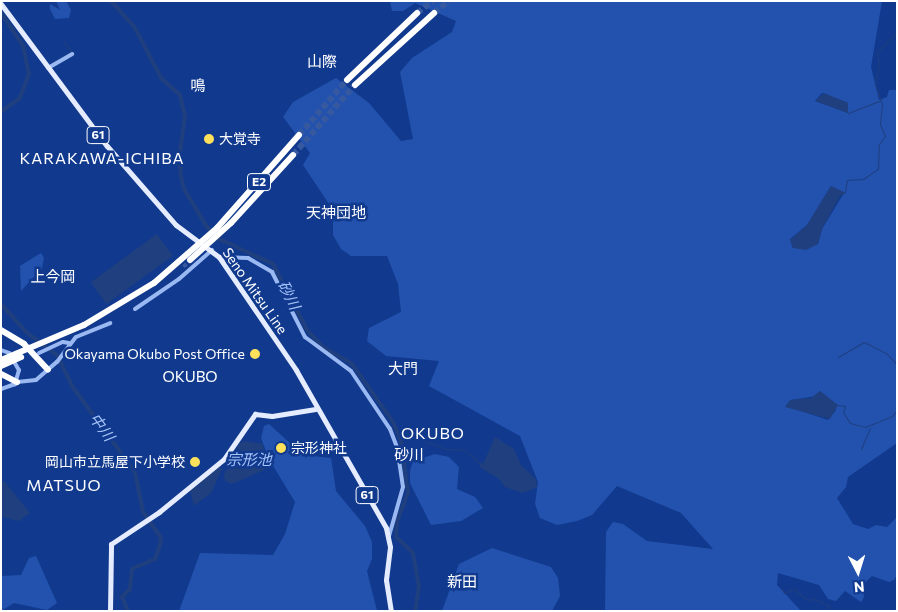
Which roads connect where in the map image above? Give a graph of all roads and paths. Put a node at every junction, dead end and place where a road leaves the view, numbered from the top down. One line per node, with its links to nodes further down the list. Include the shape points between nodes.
1 (1, 4): 5 (main road, Seno Mitsu Line / 61)
2 (434, 12): 7 (highway)
3 (417, 13): 6 (highway)
4 (72, 54): 5 (street)
5 (48, 69): 11 (main road, Seno Mitsu Line / 61, via 107,146 176,225)
6 (349, 78)
7 (355, 85)
8 (299, 135): 10 (highway, E2)
9 (293, 155): 10 (highway, E2)
10 (220, 230): 14 (highway, E2, via 156,286)
11 (212, 250): 12 (main road, Seno Mitsu Line / 61); 13 (street)
12 (219, 257): 27 (main road, Seno Mitsu Line / 61, via 296,370); 28 (street, via 248,258 272,272 305,337 351,371 390,429 397,447 403,488)
13 (135, 309)
14 (109, 314): 21 (highway, E2); 21 (highway, E2)
15 (110, 323): 17 (street, via 91,329)
16 (1, 331): 23 (highway)
17 (69, 343): 19 (street); 23 (street)
18 (1, 350): 25 (street, via 6,350 17,364)
19 (39, 353)
20 (1, 360): 21 (highway, E2)
21 (10, 360): 22 (highway, E2)
22 (1, 365)
23 (48, 370): 25 (street, via 31,382)
24 (1, 375): 25 (highway)
25 (16, 382): 26 (street)
26 (1, 389)
27 (316, 409): 28 (main road, Seno Mitsu Line / 61, via 386,528); 29 (main road, via 272,416 255,414 226,456 110,545)
28 (388, 538): 30 (main road, Seno Mitsu Line / 61, via 386,580)
29 (110, 611)
30 (391, 611)

